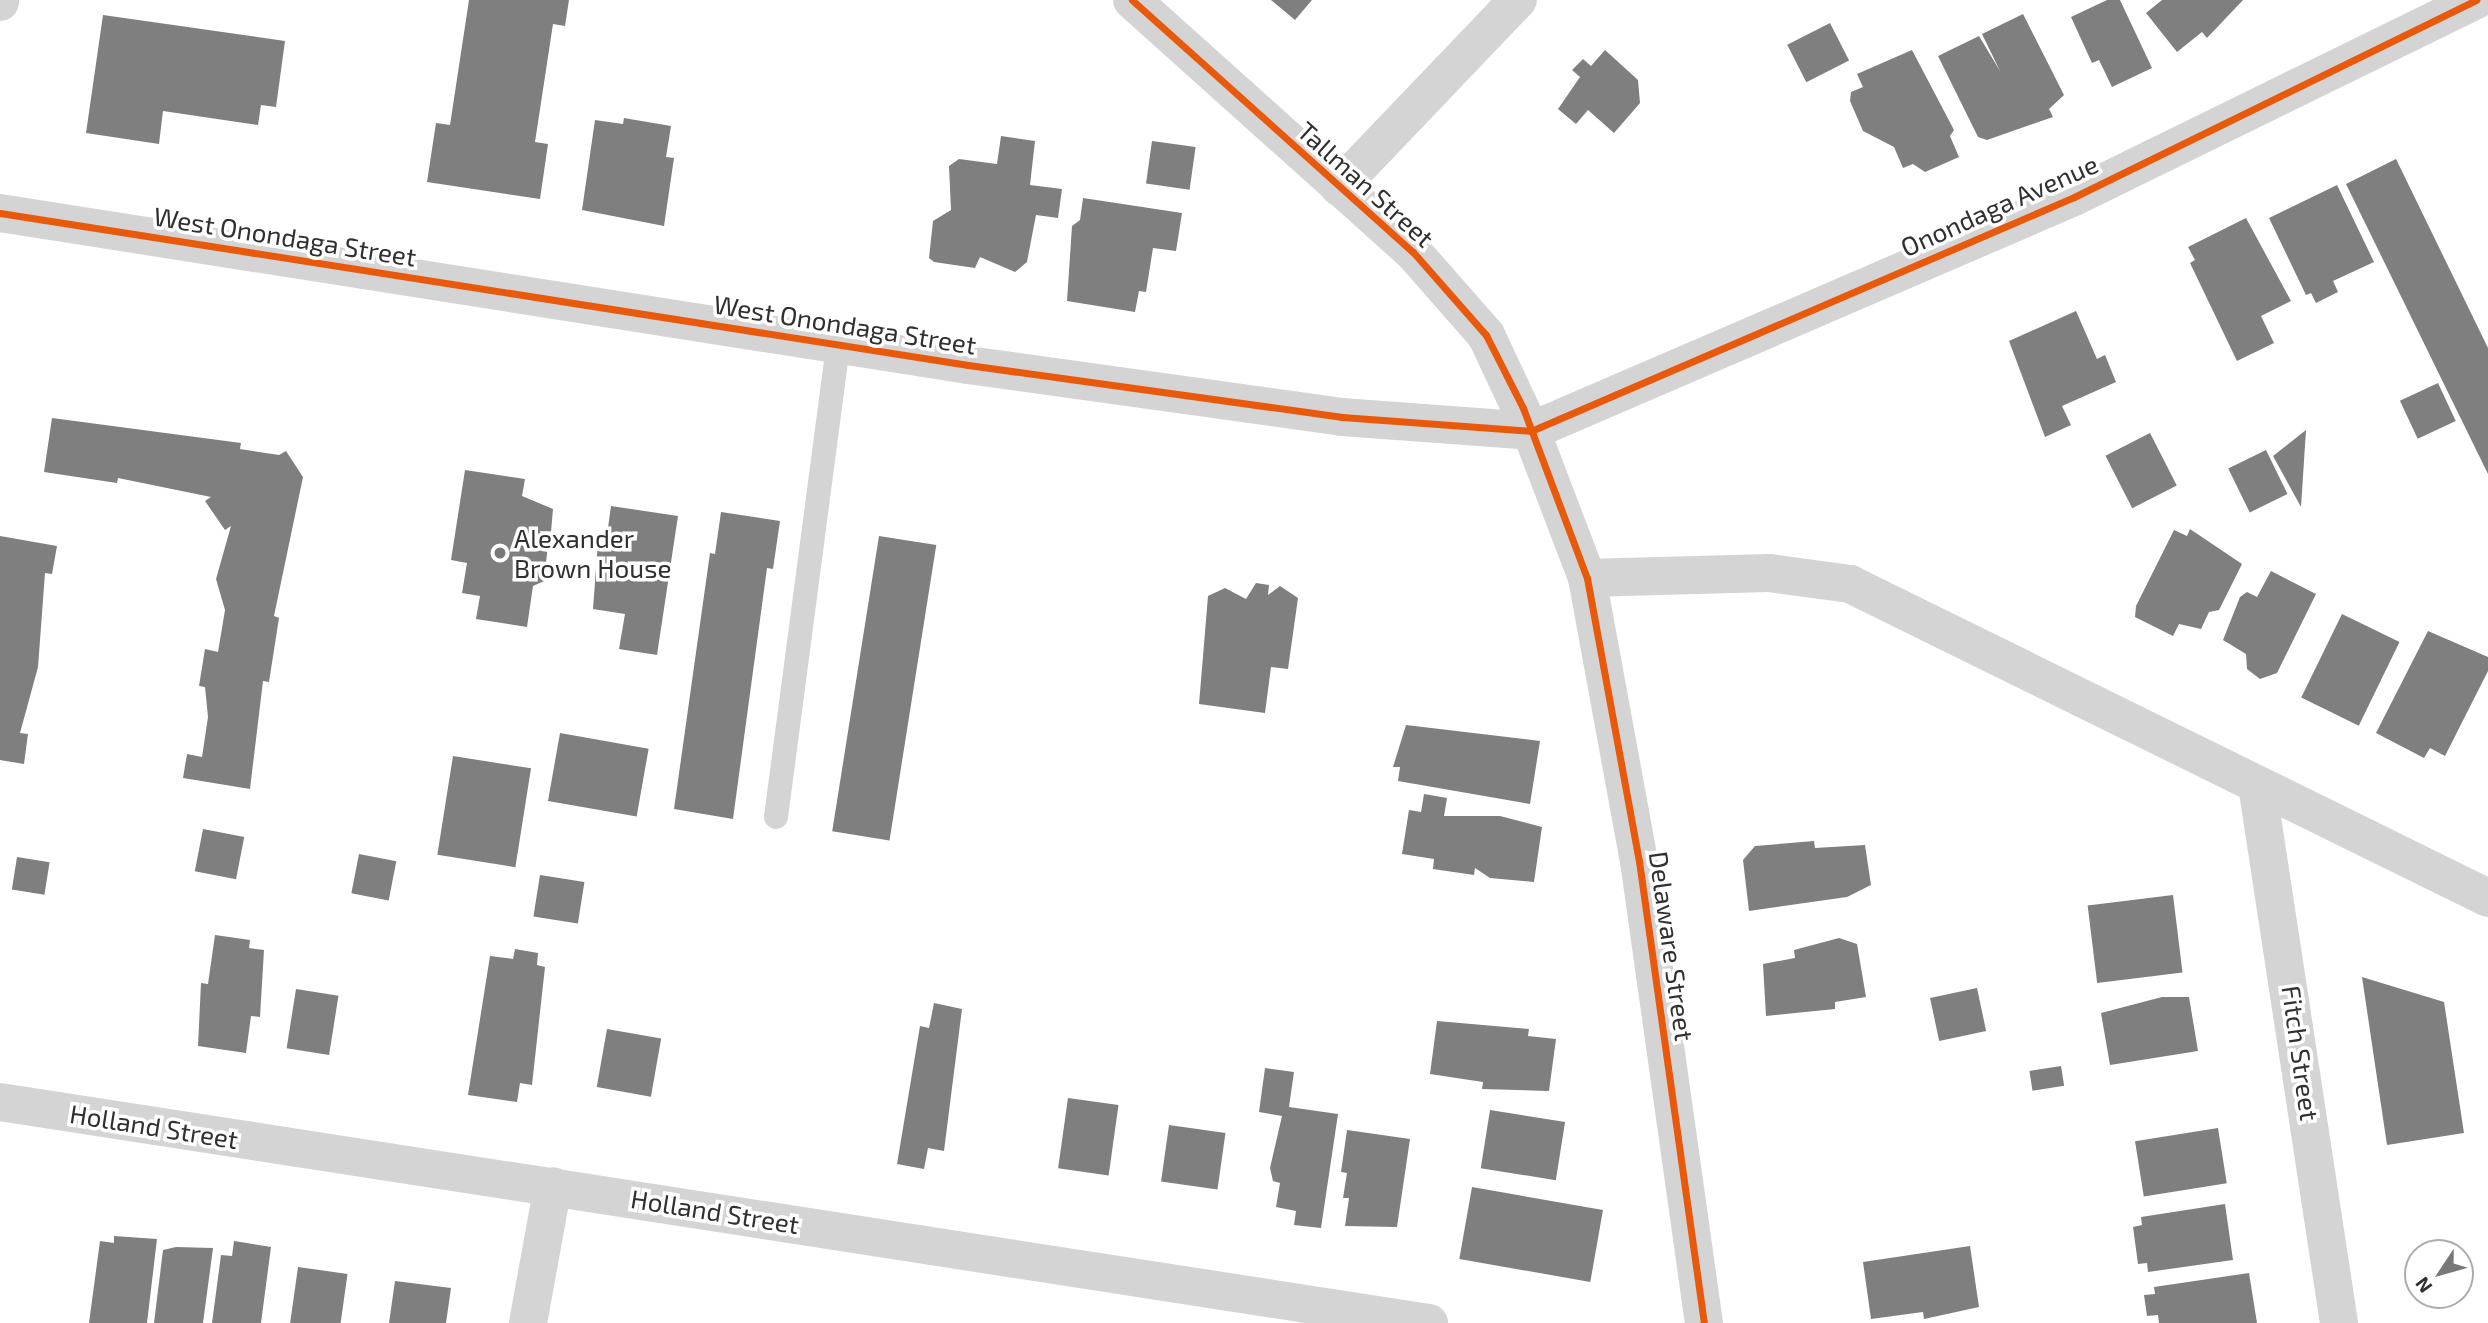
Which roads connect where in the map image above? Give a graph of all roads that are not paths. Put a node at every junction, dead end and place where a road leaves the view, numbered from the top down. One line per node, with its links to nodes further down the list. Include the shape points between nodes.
1 (1132, 0): 4 (street, Tallman Street)
2 (1518, 0): 4 (street)
3 (2476, 0): 7 (street, Onondaga Avenue, via 2074,197)
4 (1339, 187): 7 (street, Tallman Street, via 1413,252 1486,335)
5 (0, 213): 6 (street, West Onondaga Street)
6 (838, 344): 7 (street, West Onondaga Street, via 1342,417); 10 (lane)
7 (1531, 431): 8 (street)
8 (1587, 578): 9 (street, via 1769,573 1850,584); 16 (street, Delaware Street, via 1640,860)
9 (2257, 785): 11 (street); 17 (street, Fitch Street)
10 (776, 817)
11 (2488, 898)
12 (0, 1102): 13 (street, Holland Street)
13 (553, 1186): 14 (street); 15 (street, Holland Street)
14 (528, 1323)
15 (1429, 1323)
16 (1704, 1323)
17 (2339, 1323)

